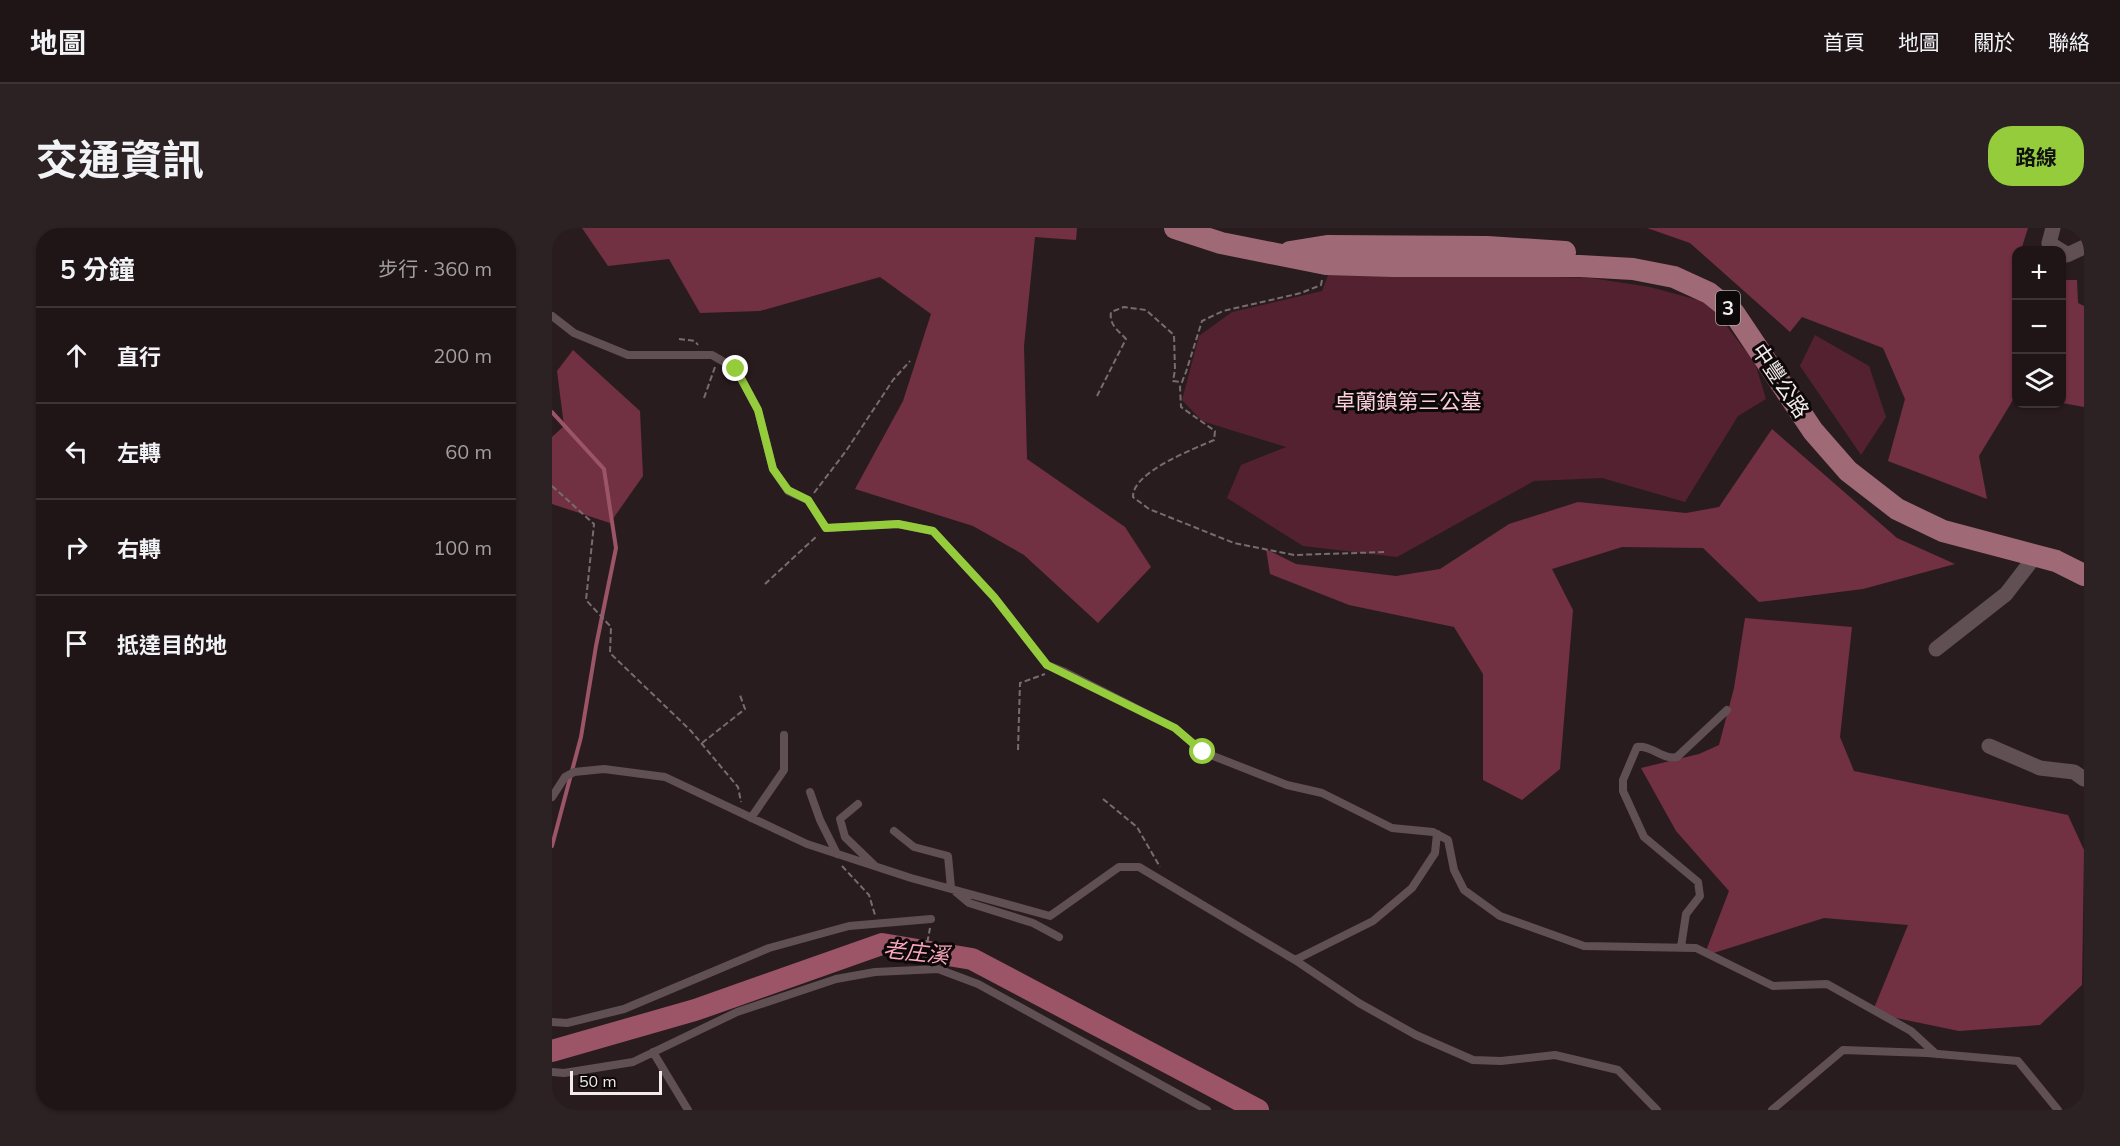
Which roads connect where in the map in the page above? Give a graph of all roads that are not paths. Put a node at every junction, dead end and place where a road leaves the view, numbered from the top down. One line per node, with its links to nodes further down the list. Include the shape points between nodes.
1 (1176, 228): 5 (main road, 中豐公路 / 3)
2 (2054, 228): 3 (street, via 2049,243)
3 (2054, 246)
4 (2084, 247): 6 (street)
5 (1274, 254): 8 (main road, 中豐公路 / 3, via 1326,264 1580,266 1633,269 1674,277 1709,293 1734,313 1813,431 1848,471 1897,510 1943,531); 9 (main road, 中豐公路 / 3, via 1327,246 1487,247 1642,256 1685,266 1737,301 1824,423 1860,464 1889,488 1920,507 1947,517 2033,538)
6 (2066, 254)
7 (552, 316): 21 (lane, via 574,333 628,355 712,355 736,369 758,410 773,469 788,490 808,500 826,528 898,524 933,531 994,597 1047,665 1175,728 1203,752 1287,785 1322,793 1392,828)
8 (2036, 555): 10 (main road, 中豐公路 / 3); 11 (street, via 2006,594)
9 (2084, 559)
10 (2084, 575)
11 (1936, 648)
12 (1727, 710): 27 (lane, via 1677,757 1637,747 1623,780 1623,791 1644,837 1698,882 1700,896 1686,914)
13 (784, 735): 19 (lane, via 784,770)
14 (1989, 746): 15 (street, via 2040,768)
15 (2080, 771)
16 (810, 792): 22 (lane)
17 (552, 797): 19 (lane, via 574,772 604,769 665,777)
18 (858, 804): 23 (lane, via 840,819 845,837)
19 (751, 818): 22 (lane)
20 (894, 831): 24 (lane, via 914,847 948,856)
21 (1437, 834): 27 (lane, via 1448,840 1454,870 1464,890 1500,916 1584,946); 28 (lane, via 1434,853 1412,888 1373,921)
22 (837, 854): 23 (lane)
23 (876, 867): 24 (lane)
24 (951, 888): 26 (lane, via 969,903 1033,923); 28 (lane, via 1050,916 1119,867 1139,867)
25 (931, 919): 29 (lane, via 849,926 769,948 624,1009 567,1023)
26 (1059, 937)
27 (1681, 947): 31 (lane, via 1696,948 1773,986 1827,984 1911,1031)
28 (1295, 960): 35 (lane, via 1368,1009 1473,1060 1555,1055 1618,1070)
29 (552, 1022)
30 (653, 1052): 32 (lane, via 633,1062); 33 (lane); 34 (lane, via 737,1012 836,979 875,972 938,969 978,984)
31 (1936, 1054): 36 (lane, via 1843,1050); 37 (lane, via 2018,1061)
32 (552, 1072)
33 (688, 1110)
34 (1207, 1110)
35 (1657, 1110)
36 (1772, 1110)
37 (2058, 1110)

